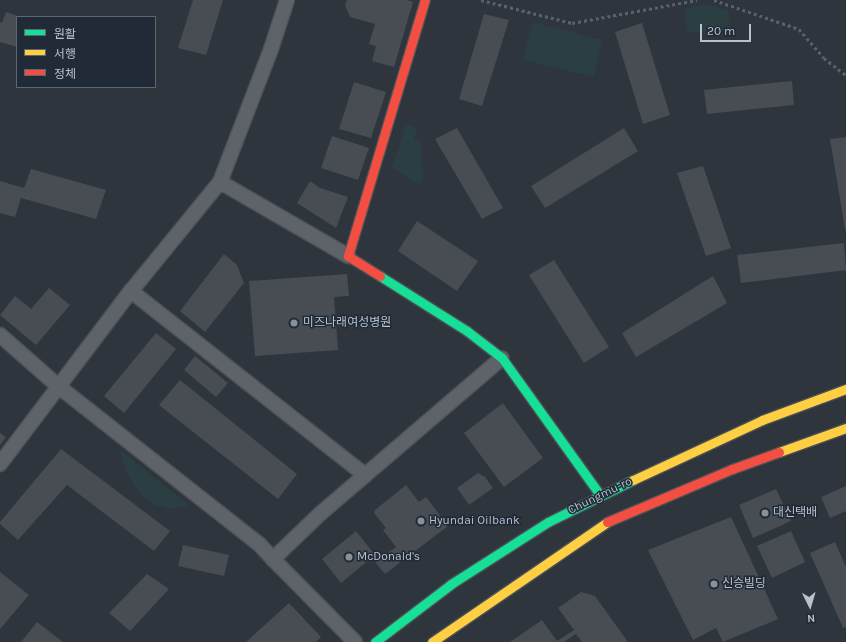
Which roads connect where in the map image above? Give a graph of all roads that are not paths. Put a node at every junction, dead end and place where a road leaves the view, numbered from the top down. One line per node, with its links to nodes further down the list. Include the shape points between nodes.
1 (287, 0): 3 (street)
2 (425, 0): 4 (main road)
3 (220, 182): 4 (street); 5 (street)
4 (348, 256): 7 (main road, via 467,331)
5 (131, 290): 8 (street); 12 (street)
6 (0, 335): 8 (street)
7 (502, 358): 12 (street); 13 (main road)
8 (58, 386): 11 (street); 14 (street, via 259,544)
9 (846, 389): 13 (main road, Chungmu-ro, via 762,420)
10 (846, 428): 17 (main road, via 732,469 603,524)
11 (0, 464)
12 (365, 475): 14 (street)
13 (600, 495): 16 (main road, Chungmu-ro, via 548,522 452,584)
14 (274, 559): 15 (street)
15 (355, 642)
16 (375, 642)
17 (432, 642)

